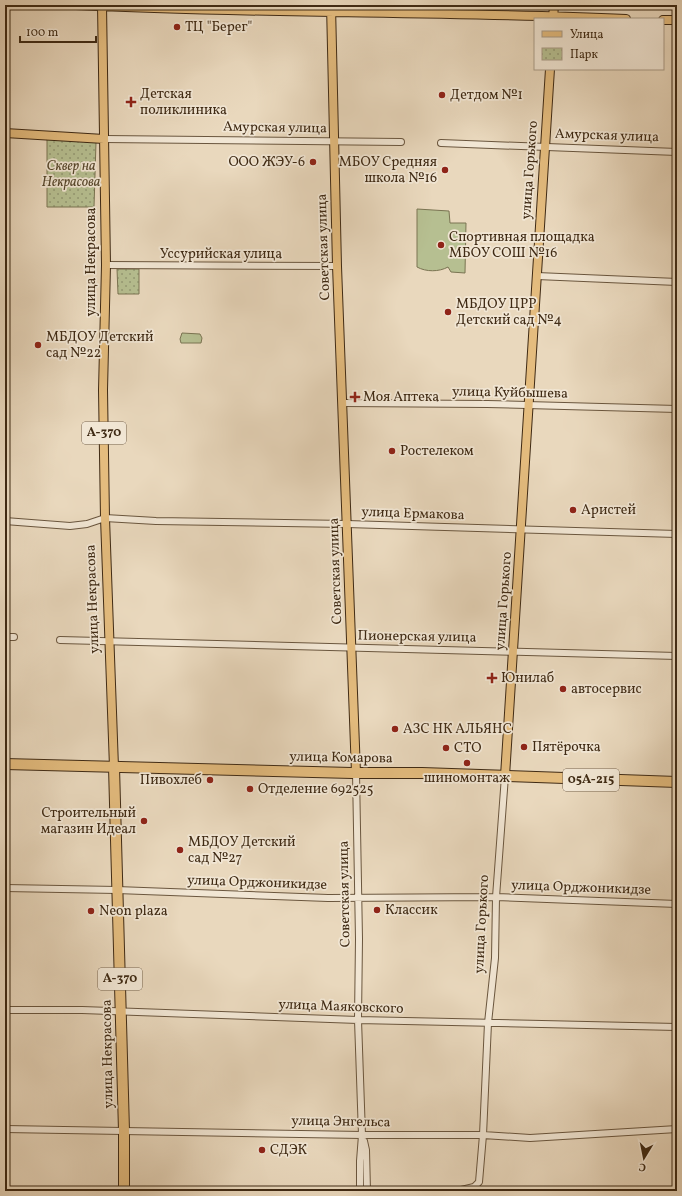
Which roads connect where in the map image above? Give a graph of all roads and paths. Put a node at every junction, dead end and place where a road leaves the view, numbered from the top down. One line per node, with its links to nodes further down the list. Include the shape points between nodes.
1 (76, 5): 3 (main road)
2 (554, 5): 5 (main road)
3 (102, 6): 4 (main road, via 184,10); 10 (main road, улица Некрасова / А-370)
4 (331, 8): 5 (main road); 11 (main road, Советская улица)
5 (553, 18)
6 (664, 20): 7 (main road)
7 (677, 20)
8 (550, 70): 14 (main road, улица Горького)
9 (5, 133): 10 (main road, Амурская улица)
10 (104, 139): 11 (street, Амурская улица); 16 (main road, улица Некрасова / А-370)
11 (334, 142): 12 (street, Амурская улица); 17 (main road, Советская улица)
12 (401, 142)
13 (441, 143): 14 (street, Амурская улица)
14 (545, 147): 15 (street, Амурская улица); 18 (main road, улица Горького)
15 (677, 152)
16 (106, 265): 17 (street, Уссурийская улица); 23 (main road, улица Некрасова / А-370)
17 (337, 266): 20 (main road, Советская улица)
18 (537, 276): 19 (street); 21 (main road, улица Горького)
19 (677, 282)
20 (343, 403): 21 (street, улица Куйбышева); 25 (main road, Советская улица)
21 (528, 405): 22 (street, улица Куйбышева); 26 (main road, улица Горького)
22 (677, 409)
23 (105, 518): 24 (street, улица Ермакова, via 70,526); 25 (street, улица Ермакова); 31 (main road, улица Некрасова / А-370)
24 (5, 521)
25 (347, 524): 26 (street, улица Ермакова); 32 (main road, Советская улица)
26 (521, 530): 27 (street, улица Ермакова); 33 (main road, улица Горького)
27 (677, 534)
28 (5, 637): 29 (street)
29 (14, 637)
30 (60, 640): 31 (street, Пионерская улица)
31 (109, 642): 32 (street, Пионерская улица); 36 (main road, улица Некрасова / А-370)
32 (351, 648): 33 (street, Пионерская улица); 37 (main road, Советская улица)
33 (513, 652): 34 (street, Пионерская улица); 38 (main road, улица Горького)
34 (677, 656)
35 (5, 764): 36 (highway, улица Комарова)
36 (114, 767): 37 (highway, улица Комарова / 05А-215); 41 (highway, улица Некрасова / А-370)
37 (356, 773): 38 (highway, улица Комарова / 05А-215); 43 (street, Советская улица)
38 (505, 776): 39 (highway, улица Комарова / 05А-215); 42 (street, улица Горького)
39 (677, 782)
40 (5, 888): 41 (street, улица Орджоникидзе)
41 (117, 890): 43 (street, улица Орджоникидзе); 46 (highway, улица Некрасова / А-370)
42 (496, 897): 43 (street, улица Орджоникидзе); 44 (street, улица Орджоникидзе); 48 (street, улица Горького, via 495,958)
43 (357, 898): 47 (street, Советская улица)
44 (677, 904)
45 (5, 1010): 46 (street, улица Маяковского)
46 (121, 1012): 47 (street, улица Маяковского); 52 (highway, улица Некрасова / А-370)
47 (358, 1020): 48 (street, улица Маяковского); 53 (street, Советская улица)
48 (488, 1023): 49 (street, улица Маяковского); 54 (street, улица Горького)
49 (677, 1027)
50 (5, 1129): 52 (street, улица Энгельса)
51 (677, 1129): 54 (street, улица Энгельса, via 530,1138)
52 (124, 1131): 53 (street, улица Энгельса); 55 (highway, улица Некрасова / А-370)
53 (362, 1135): 54 (street, улица Энгельса); 56 (street, Советская улица); 57 (street, Советская улица, via 366,1150)
54 (483, 1135): 58 (street, улица Горького, via 479,1182 474,1187)
55 (124, 1191)
56 (360, 1191)
57 (367, 1191)
58 (457, 1191)

